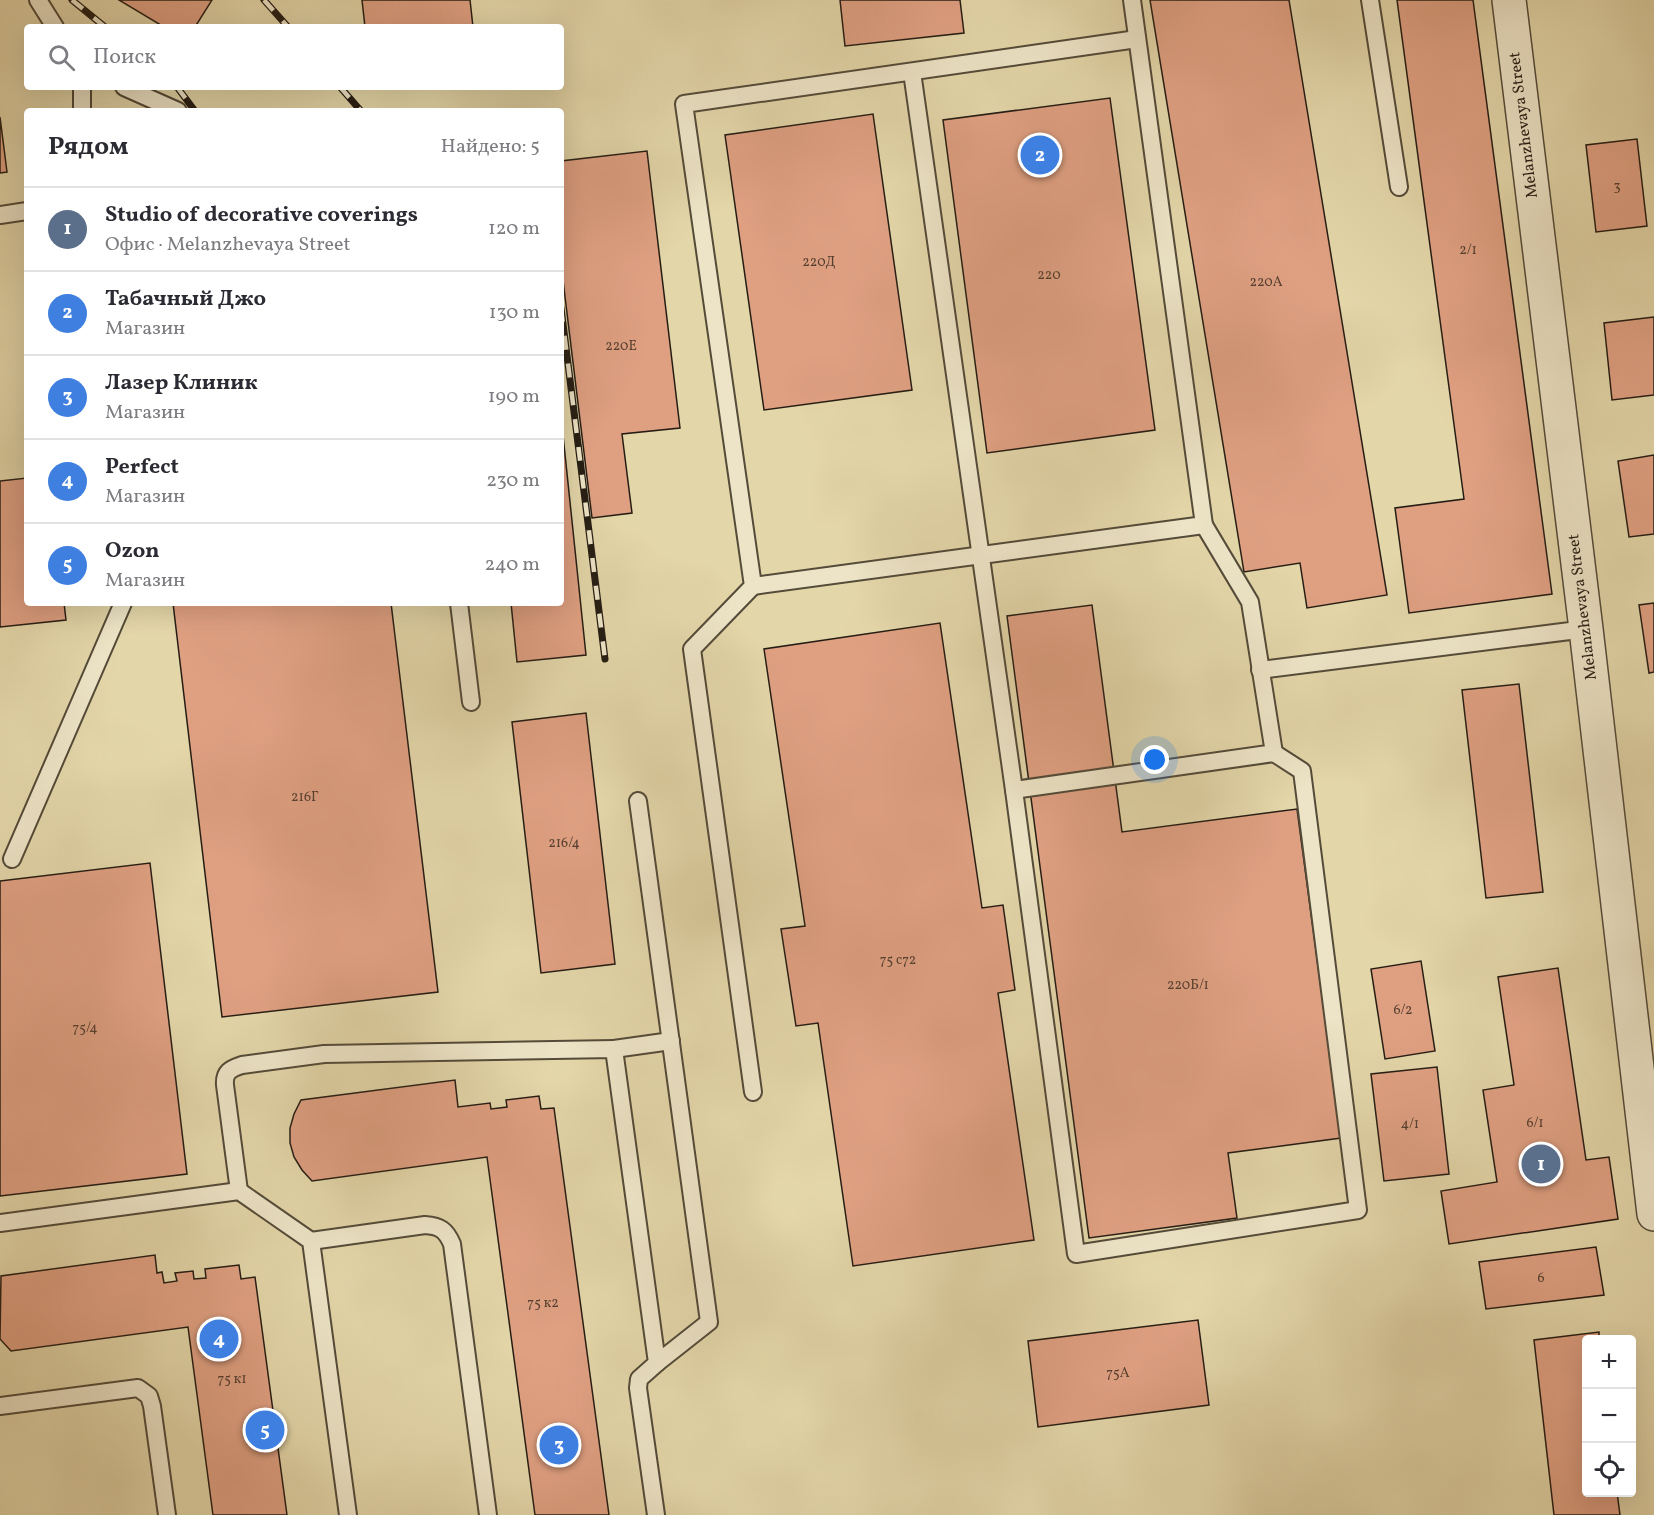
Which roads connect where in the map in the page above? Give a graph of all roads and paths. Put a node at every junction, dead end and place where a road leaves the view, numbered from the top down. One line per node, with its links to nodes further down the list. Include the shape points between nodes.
1 (38, 0): 5 (lane)
2 (1132, 0): 6 (lane)
3 (1370, 0): 12 (lane)
4 (1509, 0): 20 (street, Melanzhevaya Street)
5 (53, 24)
6 (1137, 39): 7 (lane); 15 (lane)
7 (912, 72): 16 (lane); 17 (lane, via 684,105)
8 (82, 90): 11 (lane)
9 (129, 90): 10 (lane)
10 (157, 106)
11 (82, 108)
12 (1399, 187)
13 (24, 211): 14 (lane)
14 (0, 214)
15 (1204, 525): 16 (lane); 21 (lane, via 1250,602)
16 (981, 554): 17 (lane); 24 (lane)
17 (753, 586): 29 (lane, via 692,649)
18 (122, 606): 26 (lane)
19 (459, 606): 22 (lane)
20 (1586, 629): 21 (lane); 31 (street, Melanzhevaya Street)
21 (1260, 670): 23 (lane)
22 (471, 702)
23 (1274, 753): 24 (lane); 24 (lane, via 1302,771 1358,1210 1076,1254)
24 (1014, 790)
25 (638, 801): 27 (lane)
26 (12, 859)
27 (671, 1041): 28 (lane); 34 (lane, via 709,1322)
28 (614, 1049): 30 (lane, via 324,1054 230,1069 225,1085); 34 (lane)
29 (753, 1092)
30 (239, 1191): 32 (lane); 33 (lane)
31 (1654, 1214)
32 (0, 1223)
33 (311, 1241): 37 (lane); 38 (lane, via 425,1225 438,1226 447,1233 452,1244)
34 (657, 1363): 39 (lane, via 639,1379 638,1388)
35 (0, 1406): 36 (lane, via 138,1388 149,1396 152,1406)
36 (167, 1515)
37 (348, 1515)
38 (489, 1515)
39 (656, 1515)

